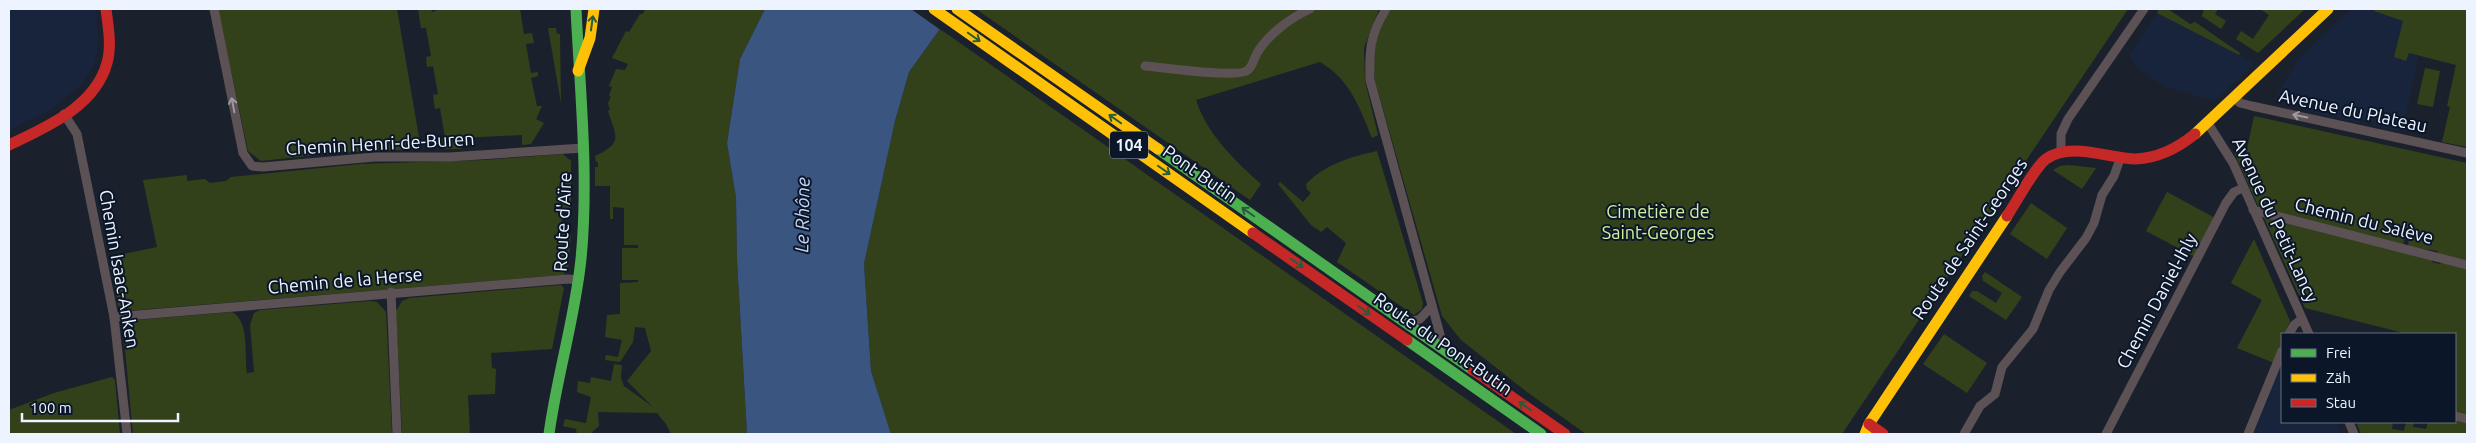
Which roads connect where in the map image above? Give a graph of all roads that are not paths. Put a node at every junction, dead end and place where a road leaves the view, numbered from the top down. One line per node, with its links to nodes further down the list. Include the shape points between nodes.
1 (106, 9): 14 (main road, via 109,50 103,74 86,97)
2 (214, 9): 17 (street, Chemin Henri-de-Buren, one-way to 2, via 449,157 375,157 263,168 252,166 243,153)
3 (576, 9): 12 (main road, Route d'Aïre)
4 (594, 9): 12 (main road, one-way to 4, via 590,38)
5 (934, 9): 26 (main road, Pont Butin / 104, one-way to 26)
6 (957, 9): 24 (main road, Pont Butin / 104, one-way to 6)
7 (1310, 9): 11 (street, via 1291,20 1261,47 1252,66 1245,72 1229,74)
8 (1386, 9): 28 (street, Route du Pont-Butin, via 1372,36 1370,80)
9 (2144, 9): 18 (street, via 2068,119 2061,134)
10 (2328, 9): 13 (main road)
11 (1145, 66)
12 (578, 71): 17 (main road, Route d'Aïre)
13 (2234, 97): 15 (main road); 19 (street, Avenue du Plateau, one-way to 13, via 2240,103)
14 (64, 114): 16 (main road); 29 (street, Chemin Isaac-Anken, via 77,134)
15 (2207, 122): 20 (main road, via 2169,151 2150,157); 21 (street, Avenue du Petit-Lancy, via 2233,163)
16 (9, 145)
17 (584, 148): 25 (main road, Route d'Aïre, via 584,221)
18 (2061, 151): 20 (main road); 36 (main road, Route de Saint-Georges, via 2049,155 2040,165)
19 (2467, 153)
20 (2120, 159): 44 (street, via 2086,238 2049,290 2033,329 2002,367 1995,394 1980,406)
21 (2243, 188): 22 (street, Avenue du Petit-Lancy); 45 (street, Chemin Daniel-Ihly, via 2234,192 2226,203)
22 (2253, 210): 23 (street, Chemin du Salève); 30 (street, Avenue du Petit-Lancy)
23 (2467, 265)
24 (1331, 270): 31 (main road, Route du Pont-Butin / 104)
25 (578, 280): 27 (street, Chemin de la Herse); 39 (main road, Route d'Aïre)
26 (1324, 282): 40 (main road, Route du Pont-Butin / 104, one-way to 40)
27 (391, 292): 29 (street, Chemin de la Herse); 38 (street)
28 (1432, 306): 31 (street, via 1420,318); 34 (street, Route du Pont-Butin)
29 (114, 317): 37 (street, Chemin Isaac-Anken)
30 (2302, 319): 32 (street); 33 (street, Avenue du Petit-Lancy)
31 (1407, 323): 34 (main road, Route du Pont-Butin / 104)
32 (2290, 333)
33 (2309, 333)
34 (1444, 349): 41 (main road, Route du Pont-Butin / 104, one-way to 34)
35 (2281, 353): 46 (street)
36 (1867, 429): 42 (main road, Route de Saint-Georges); 43 (main road)
37 (127, 434)
38 (397, 434)
39 (549, 434)
40 (1541, 434)
41 (1564, 434)
42 (1858, 434)
43 (1883, 434)
44 (1964, 434)
45 (2106, 434)
46 (2248, 434)

